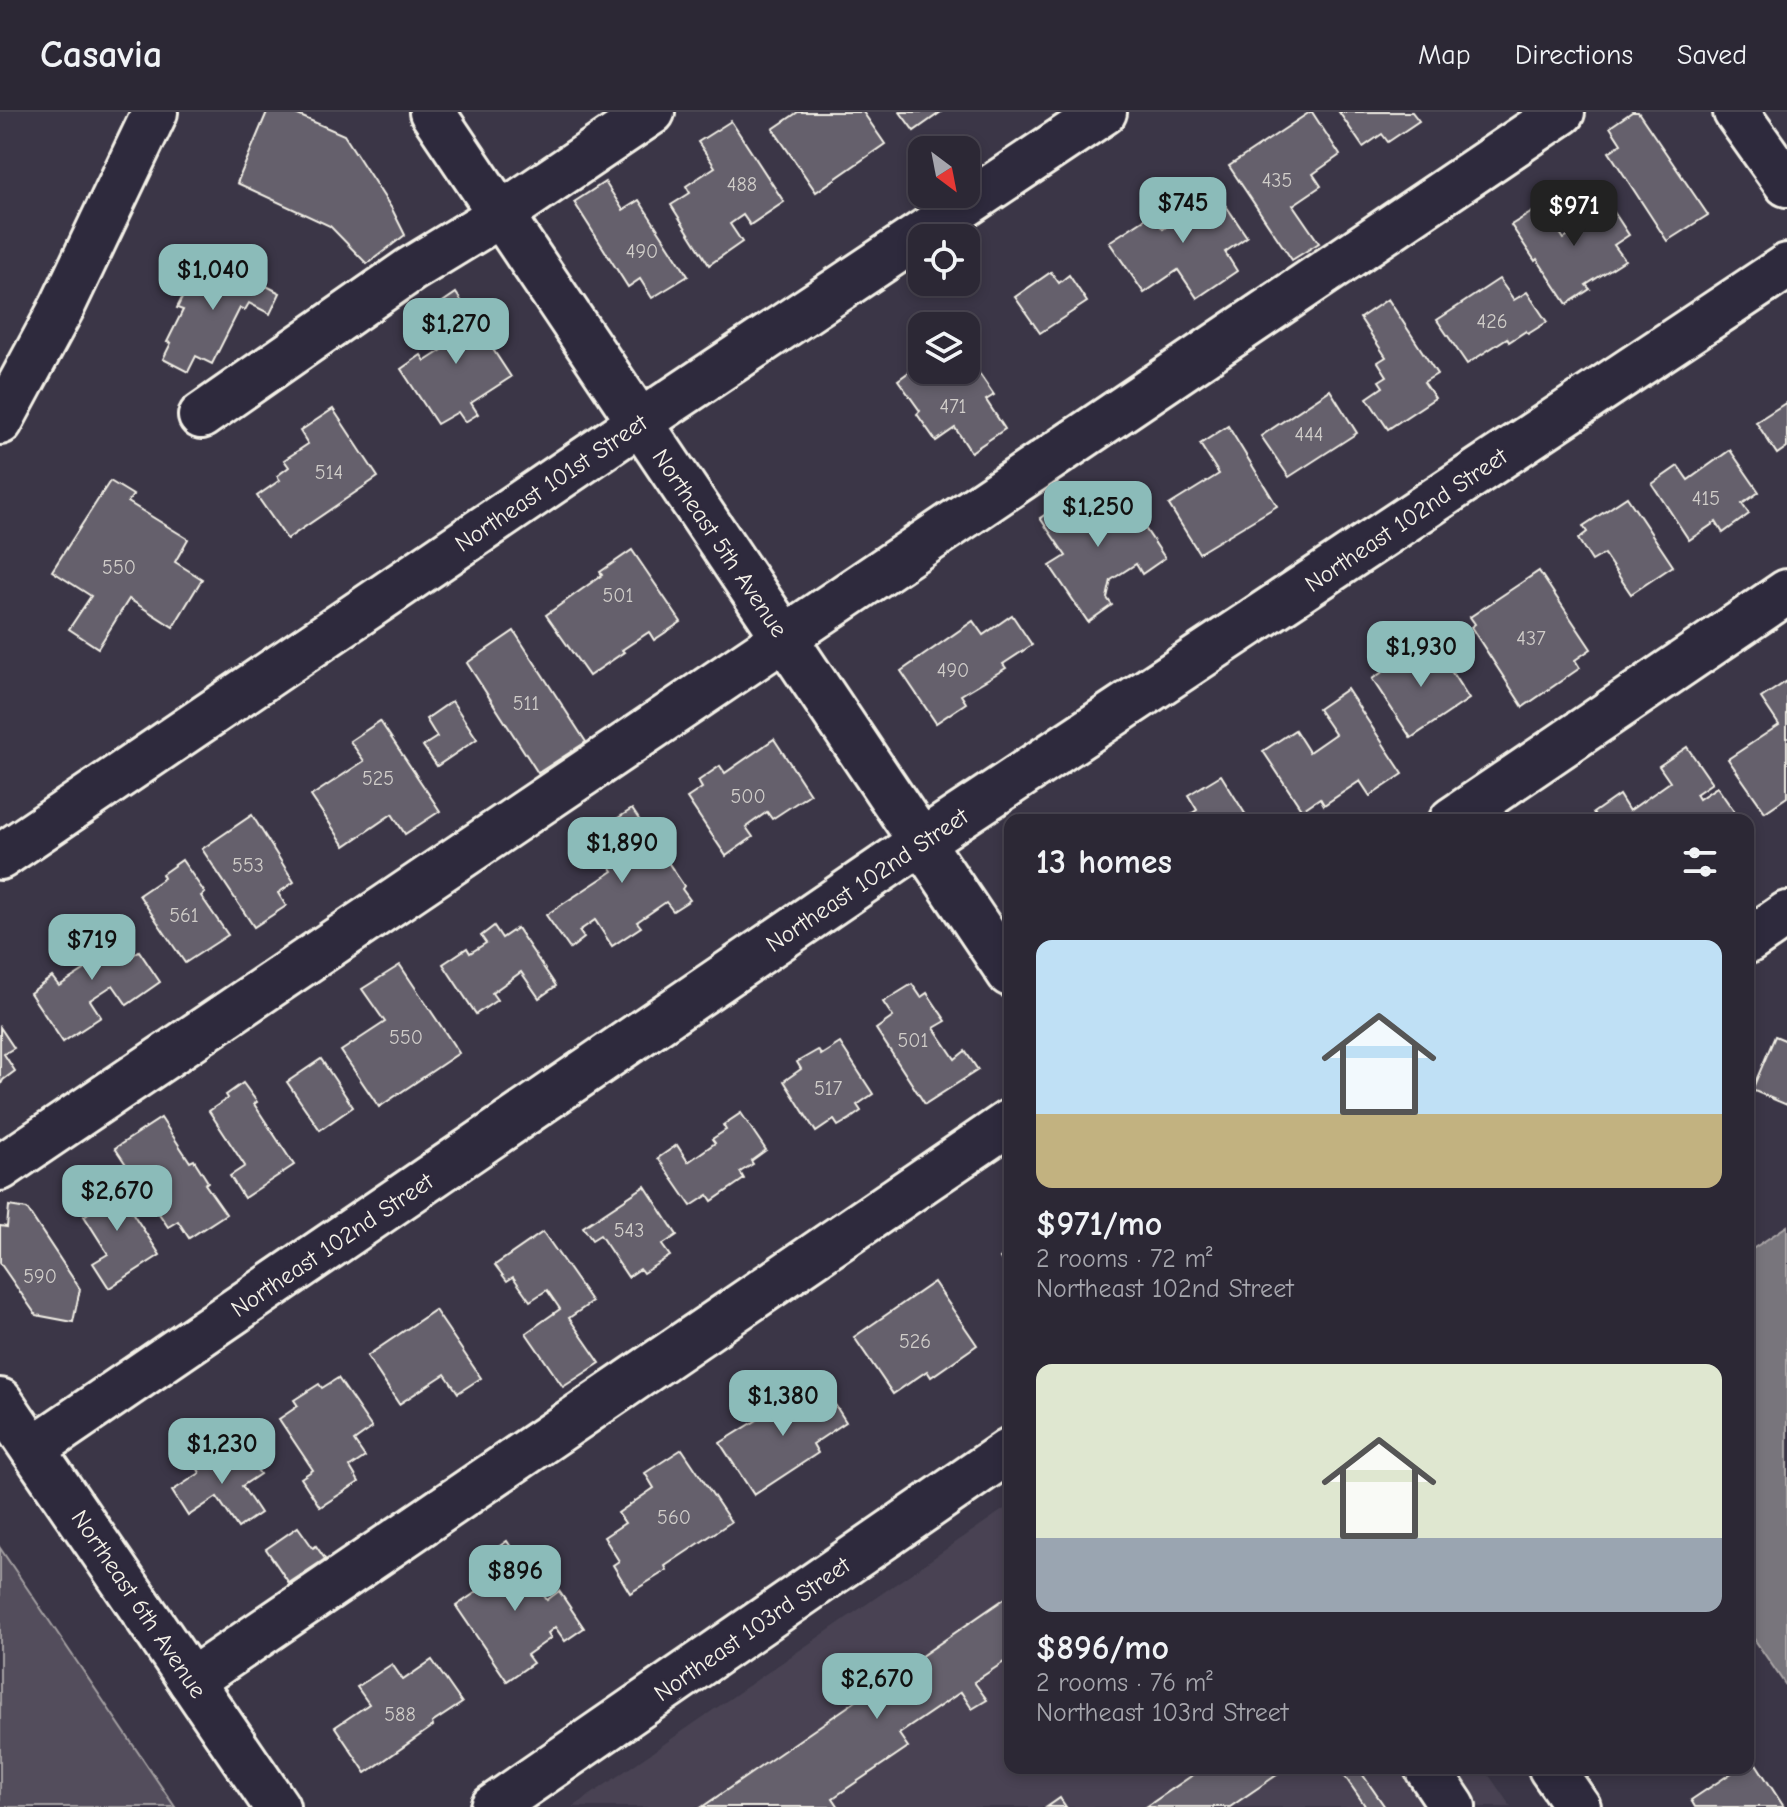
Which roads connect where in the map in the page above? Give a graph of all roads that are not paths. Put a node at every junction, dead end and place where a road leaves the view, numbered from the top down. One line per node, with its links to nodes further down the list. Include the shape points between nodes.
1 (155, 112): 11 (street, via 62,307)
2 (432, 112): 8 (street, Northeast 5th Avenue)
3 (652, 112): 8 (street)
4 (1104, 112): 12 (street, Northeast 101st Street)
5 (1562, 112): 14 (street)
6 (1736, 112): 7 (street)
7 (1787, 184)
8 (500, 215): 10 (street, via 410,270); 12 (street, Northeast 5th Avenue)
9 (1787, 266): 16 (street, Northeast 102nd Street)
10 (201, 416)
11 (0, 422)
12 (639, 423): 14 (street, Northeast 5th Avenue); 17 (street, Northeast 101st Street)
13 (1787, 592): 15 (street)
14 (784, 638): 16 (street, Northeast 5th Avenue); 22 (street)
15 (1461, 814)
16 (921, 842): 20 (street, Northeast 5th Avenue); 24 (street, Northeast 102nd Street)
17 (0, 857)
18 (1787, 914): 19 (street)
19 (1754, 937)
20 (1004, 965)
21 (1004, 1126): 26 (street)
22 (0, 1168)
23 (0, 1401): 24 (street, Northeast 6th Avenue)
24 (33, 1449): 26 (street, Northeast 6th Avenue)
25 (1004, 1454): 30 (street, Northeast 103rd Street)
26 (191, 1681): 29 (street, Northeast 6th Avenue)
27 (1431, 1774): 31 (street)
28 (1555, 1774): 32 (street)
29 (277, 1807)
30 (493, 1807)
31 (1453, 1807)
32 (1578, 1807)

